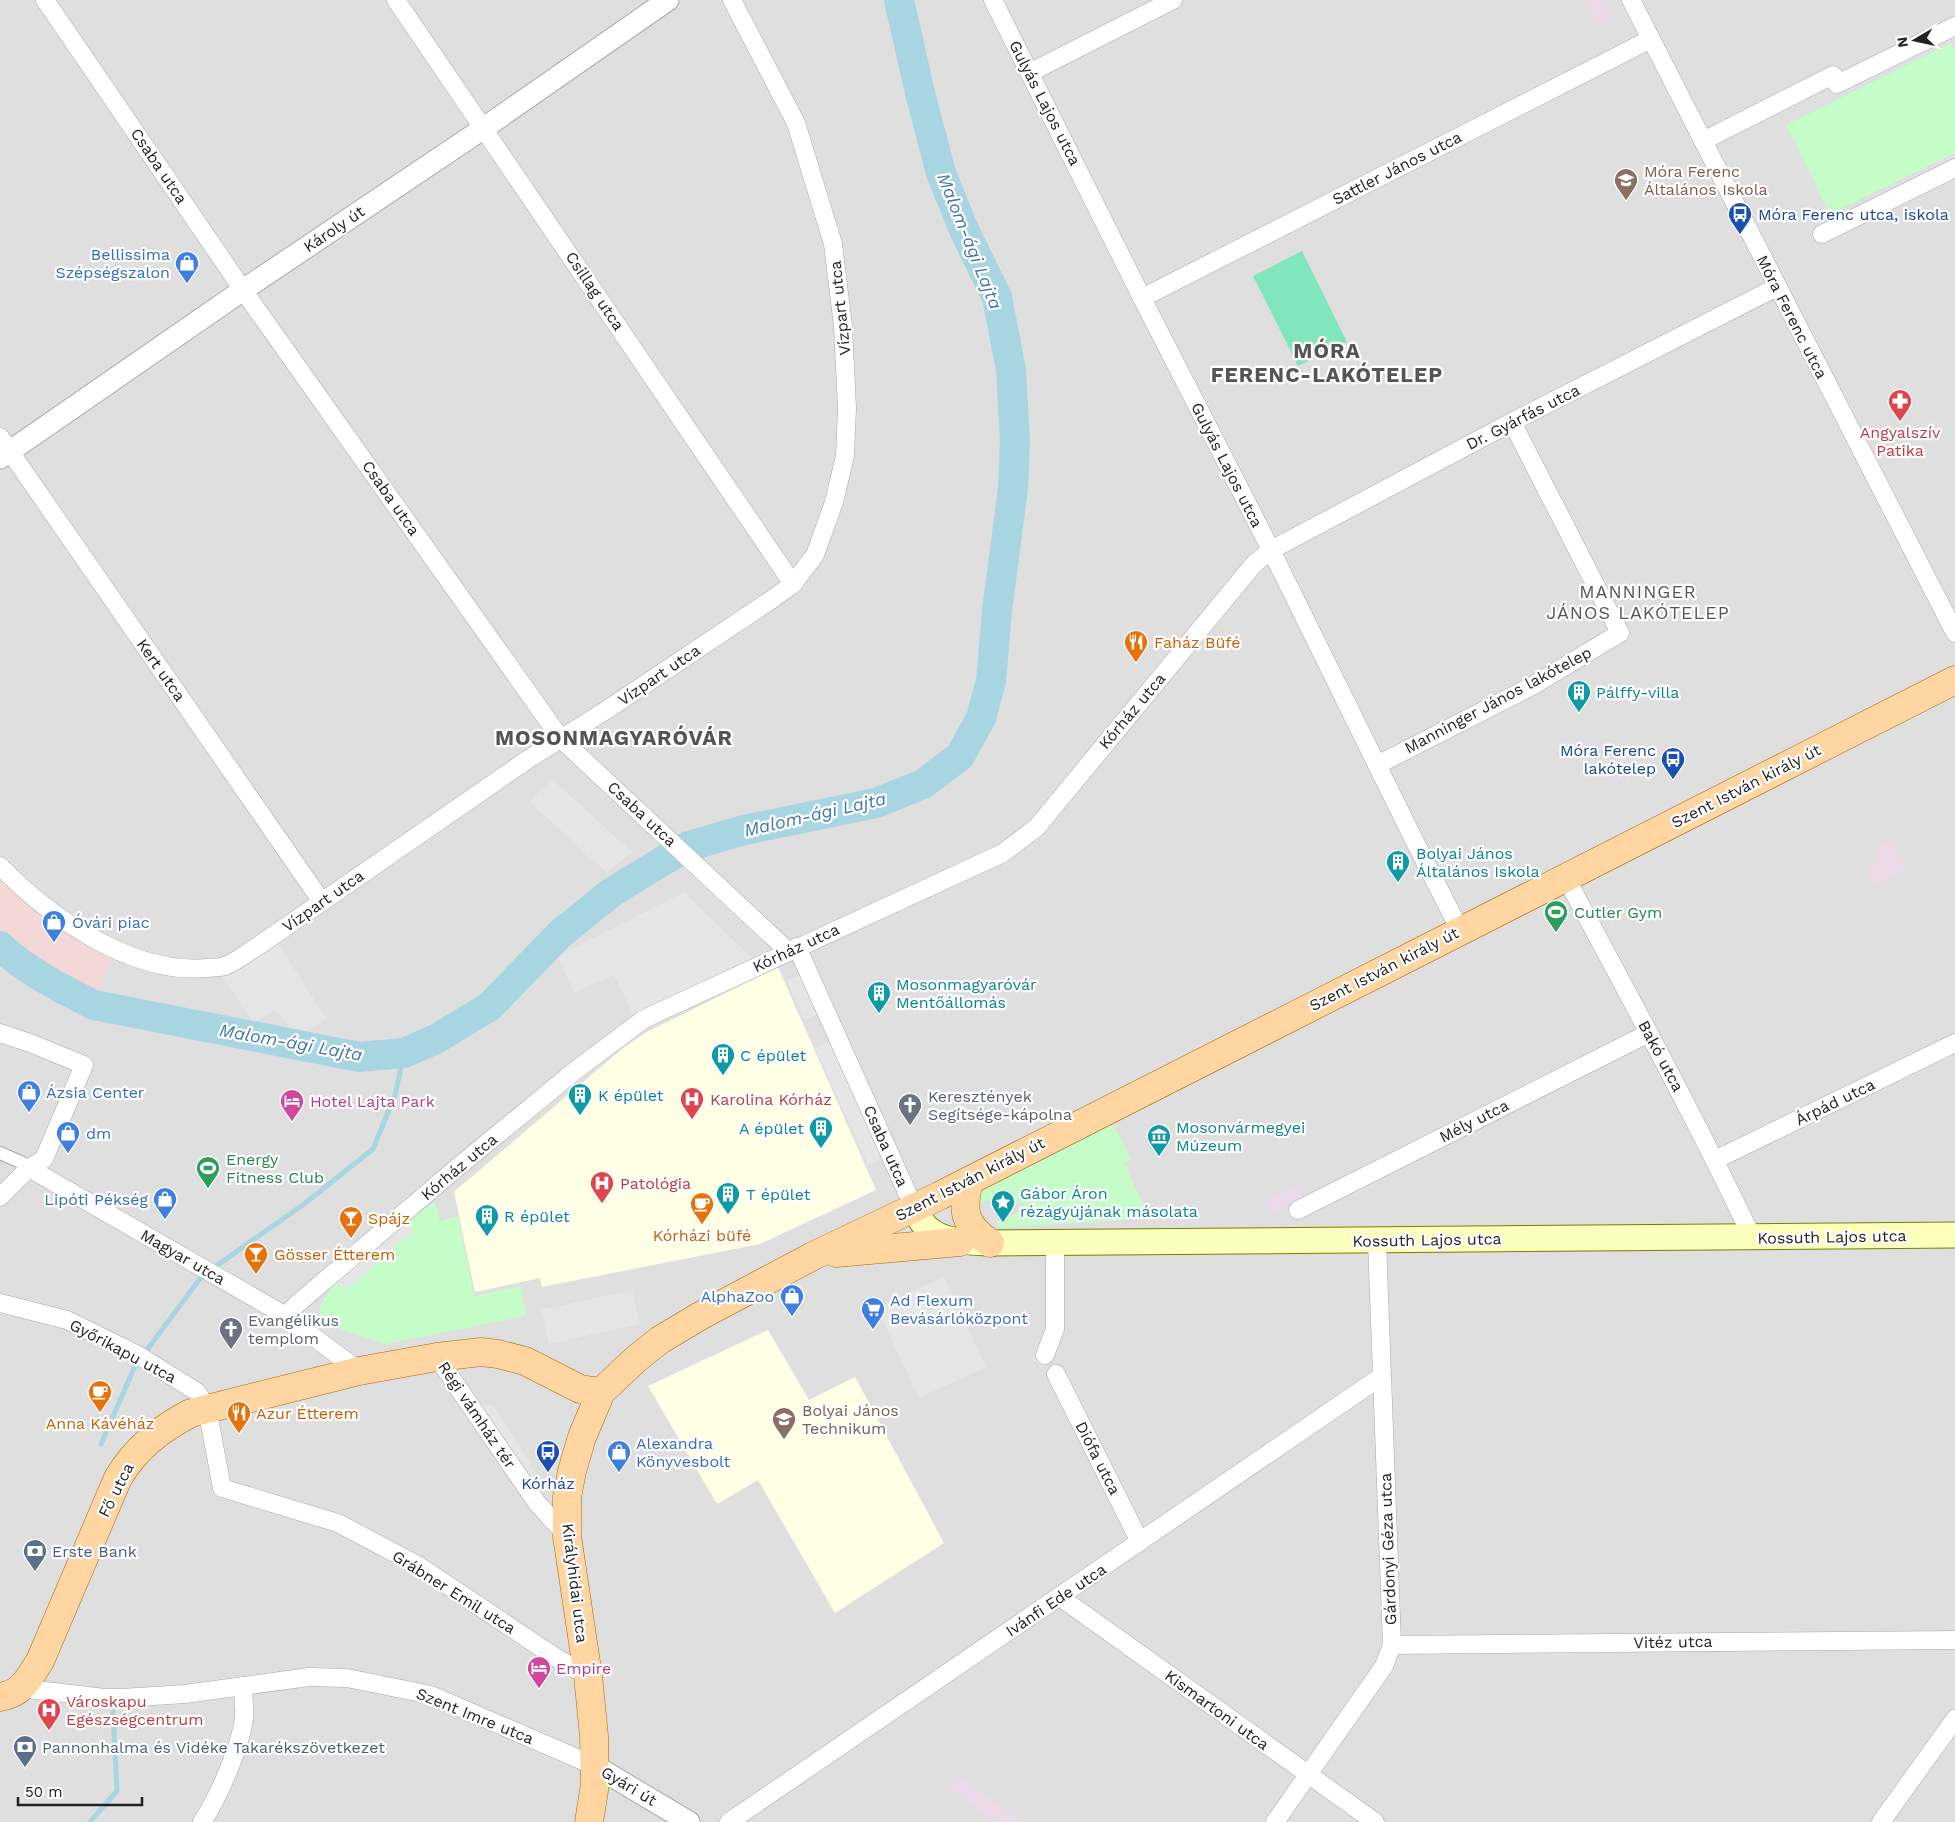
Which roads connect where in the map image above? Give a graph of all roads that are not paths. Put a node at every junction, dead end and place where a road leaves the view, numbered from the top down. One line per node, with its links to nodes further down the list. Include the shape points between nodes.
1 (45, 0): 16 (street, Csaba utca)
2 (396, 0): 11 (street, Csillag utca)
3 (668, 0): 11 (street, Károly út)
4 (732, 0): 21 (street, Vízpart utca, via 796,124 833,244 843,326 847,408 845,456 824,534 815,555)
5 (993, 0): 10 (street, Gulyás Lajos utca)
6 (1173, 0): 10 (street)
7 (1631, 0): 9 (street, Móra Ferenc utca)
8 (1955, 26): 12 (street, via 1837,84 1833,76)
9 (1651, 39): 12 (street, Móra Ferenc utca); 17 (street, Sattler János utca)
10 (1031, 72): 17 (street, Gulyás Lajos utca)
11 (484, 128): 16 (street, Károly út); 21 (street, Csillag utca)
12 (1703, 141): 15 (street, Móra Ferenc utca)
13 (1955, 168): 14 (street)
14 (1822, 234)
15 (1777, 287): 18 (street, Dr. Gyárfás utca); 22 (street, Móra Ferenc utca)
16 (243, 290): 19 (street, Károly út); 24 (street, Csaba utca)
17 (1142, 298): 20 (street, Gulyás Lajos utca)
18 (1512, 422): 20 (street, Dr. Gyárfás utca); 25 (street, Manninger János lakótelep, via 1620,634 1532,686)
19 (3, 449): 28 (street, Kert utca)
20 (1271, 550): 25 (street, Gulyás Lajos utca); 30 (street, Kórház utca, via 1254,564 1037,827 1003,853)
21 (793, 584): 24 (street, Vízpart utca)
22 (1955, 633)
23 (1955, 680): 27 (main road, Szent István király út)
24 (562, 739): 28 (street, Vízpart utca); 30 (street, Csaba utca, via 662,834)
25 (1377, 765): 29 (street, Gulyás Lajos utca)
26 (0, 866): 28 (street, Vízpart utca, via 59,918 134,957 161,966 193,969 225,966)
27 (1566, 878): 29 (main road, Szent István király út); 32 (street, Bakó utca)
28 (322, 902)
29 (1460, 930): 37 (main road, Szent István király út)
30 (793, 949): 39 (street, Csaba utca); 49 (street, Kórház utca, via 644,1019 576,1070 460,1166)
31 (0, 1033): 36 (street, via 84,1065 44,1159)
32 (1650, 1033): 35 (street, Bakó utca); 40 (street, Mély utca)
33 (1955, 1043): 35 (street, Árpád utca)
34 (0, 1153): 36 (street, Magyar utca)
35 (1715, 1160): 42 (street, Bakó utca)
36 (29, 1168): 38 (street); 49 (street, Magyar utca)
37 (968, 1181): 39 (main road, Szent István király út); 45 (main road, via 965,1213 979,1235)
38 (0, 1197)
39 (914, 1208): 44 (main road, Kossuth Lajos utca, via 922,1224 940,1236); 47 (main road, Szent István király út)
40 (1298, 1210)
41 (1955, 1235): 42 (main road, Kossuth Lajos utca)
42 (1752, 1237): 43 (main road, Kossuth Lajos utca)
43 (1377, 1241): 46 (main road, Kossuth Lajos utca); 54 (street, Gárdonyi Géza utca)
44 (960, 1242): 45 (main road, Kossuth Lajos utca); 47 (main road)
45 (990, 1243): 46 (main road, Kossuth Lajos utca)
46 (1055, 1243): 51 (street, via 1055,1329)
47 (813, 1256): 55 (main road, Királyhidai utca, via 660,1340)
48 (0, 1303): 56 (street, Győrikapu utca, via 67,1320 142,1358 197,1392)
49 (286, 1316): 52 (street, Magyar utca)
50 (438, 1356): 52 (main road, Fő utca); 55 (main road, Régi vámház tér, via 481,1352 498,1354 525,1361 580,1389); 57 (street, Régi vámház tér, via 537,1503)
51 (1045, 1356)
52 (359, 1371): 56 (main road, Fő utca)
53 (1056, 1374): 58 (street, Diófa utca)
54 (1382, 1376): 58 (street, Ivánfi Ede utca); 61 (street, Gárdonyi Géza utca)
55 (601, 1392): 57 (main road, Királyhidai utca, via 572,1471 567,1497)
56 (207, 1408): 62 (street, Grábner Emil utca, via 222,1488 338,1523 419,1566); 64 (main road, Fő utca, via 166,1427 126,1464 40,1661)
57 (567, 1536): 62 (main road, Királyhidai utca)
58 (1140, 1542): 59 (street, Ivánfi Ede utca)
59 (1060, 1597): 67 (street, Kismartoni utca); 71 (street, Ivánfi Ede utca)
60 (1955, 1640): 61 (street, Vitéz utca)
61 (1392, 1645): 67 (street, Gárdonyi Géza utca, via 1384,1666)
62 (588, 1676): 66 (main road, Királyhidai utca)
63 (243, 1686): 64 (street, Szent Imre utca, via 122,1698 30,1689); 66 (street, Szent Imre utca, via 309,1677 347,1678 431,1695); 68 (street, via 244,1718 234,1753)
64 (12, 1691)
65 (1955, 1719): 74 (street)
66 (595, 1766): 69 (main road, Királyhidai utca); 70 (street, Gyári út)
67 (1308, 1775): 72 (street, Gárdonyi Géza utca); 73 (street, Kismartoni utca)
68 (202, 1822)
69 (589, 1822)
70 (689, 1822)
71 (728, 1822)
72 (1275, 1822)
73 (1375, 1822)
74 (1881, 1822)

